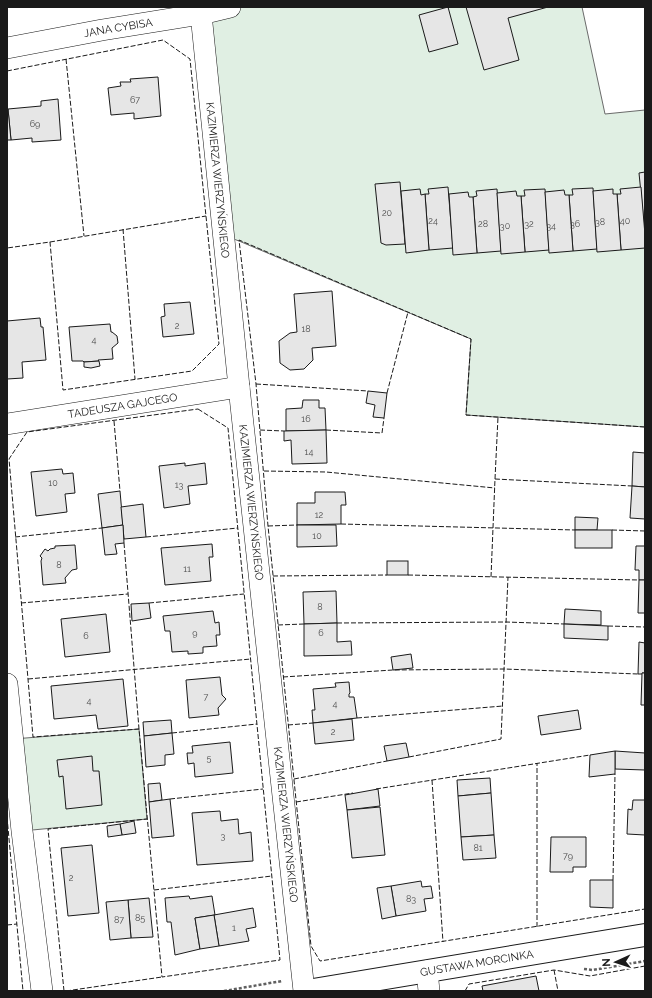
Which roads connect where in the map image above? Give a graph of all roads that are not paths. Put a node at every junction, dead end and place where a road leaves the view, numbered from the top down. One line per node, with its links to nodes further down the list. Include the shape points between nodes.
1 (230, 7): 2 (street, JANA CYBISA)
2 (201, 14): 3 (street, JANA CYBISA); 4 (street, KAZIMIERZA WIERZYŃSKIEGO)
3 (7, 48)
4 (239, 387): 5 (street, TADEUSZA GAJCEGO); 10 (street, KAZIMIERZA WIERZYŃSKIEGO)
5 (7, 424)
6 (7, 684): 9 (street)
7 (645, 935): 8 (street, GUSTAWA MORCINKA)
8 (428, 981): 10 (street, GUSTAWA MORCINKA)
9 (42, 991)
10 (306, 991)

